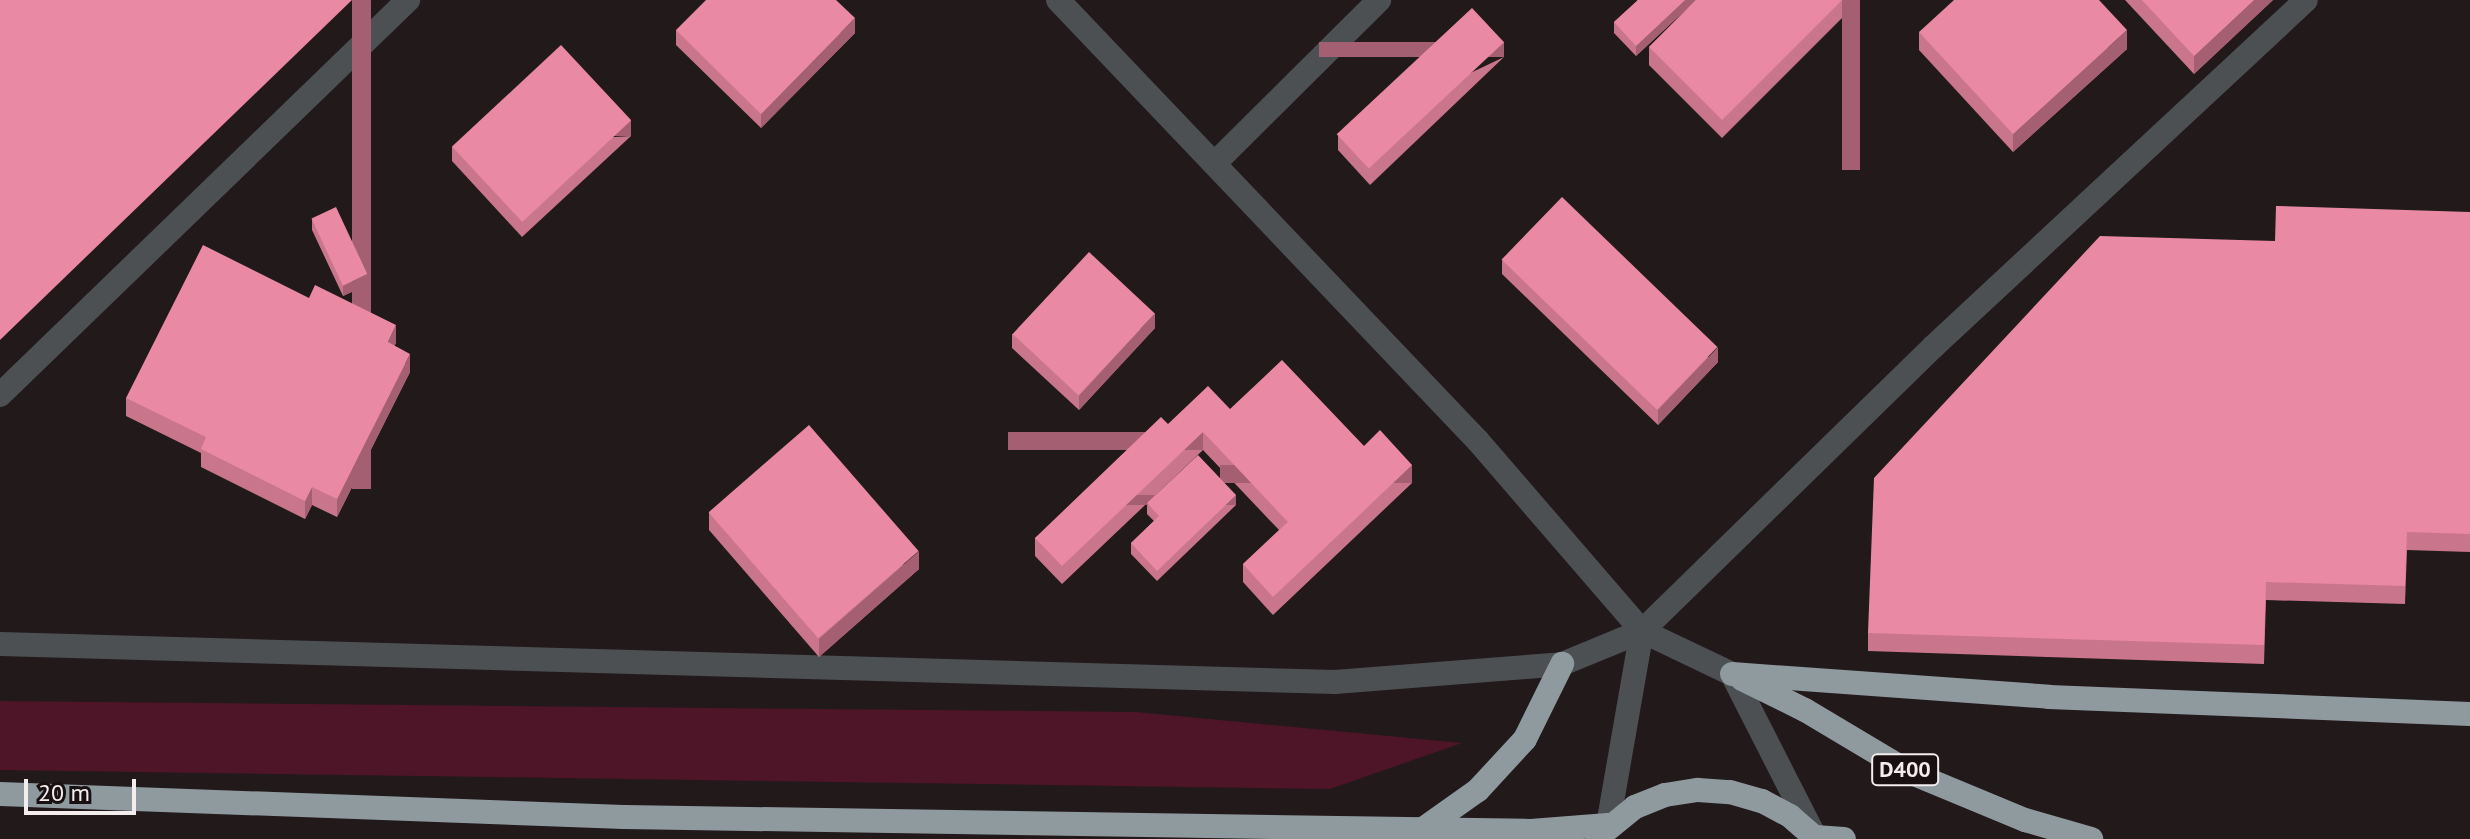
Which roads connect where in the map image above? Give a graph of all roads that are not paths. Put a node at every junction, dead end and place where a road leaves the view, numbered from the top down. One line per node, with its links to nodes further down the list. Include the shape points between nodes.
1 (408, 0): 6 (street)
2 (1058, 0): 5 (street)
3 (1379, 0): 5 (street)
4 (2306, 0): 7 (street, via 1933,347)
5 (1216, 162): 7 (street, via 1478,441)
6 (0, 395)
7 (1642, 631): 9 (street); 10 (street); 14 (street)
8 (0, 644): 9 (street, via 1335,682)
9 (1562, 664): 13 (highway, via 1525,739 1478,790)
10 (1732, 674): 11 (highway, via 2049,697); 15 (street); 17 (highway, D400, via 1909,772 2025,820)
11 (2470, 714)
12 (0, 794): 13 (highway, via 624,817)
13 (1423, 829): 14 (highway)
14 (1602, 832): 15 (highway, via 1635,807 1665,795 1709,791 1762,801)
15 (1816, 838): 16 (highway)
16 (1844, 839)
17 (2091, 839)

